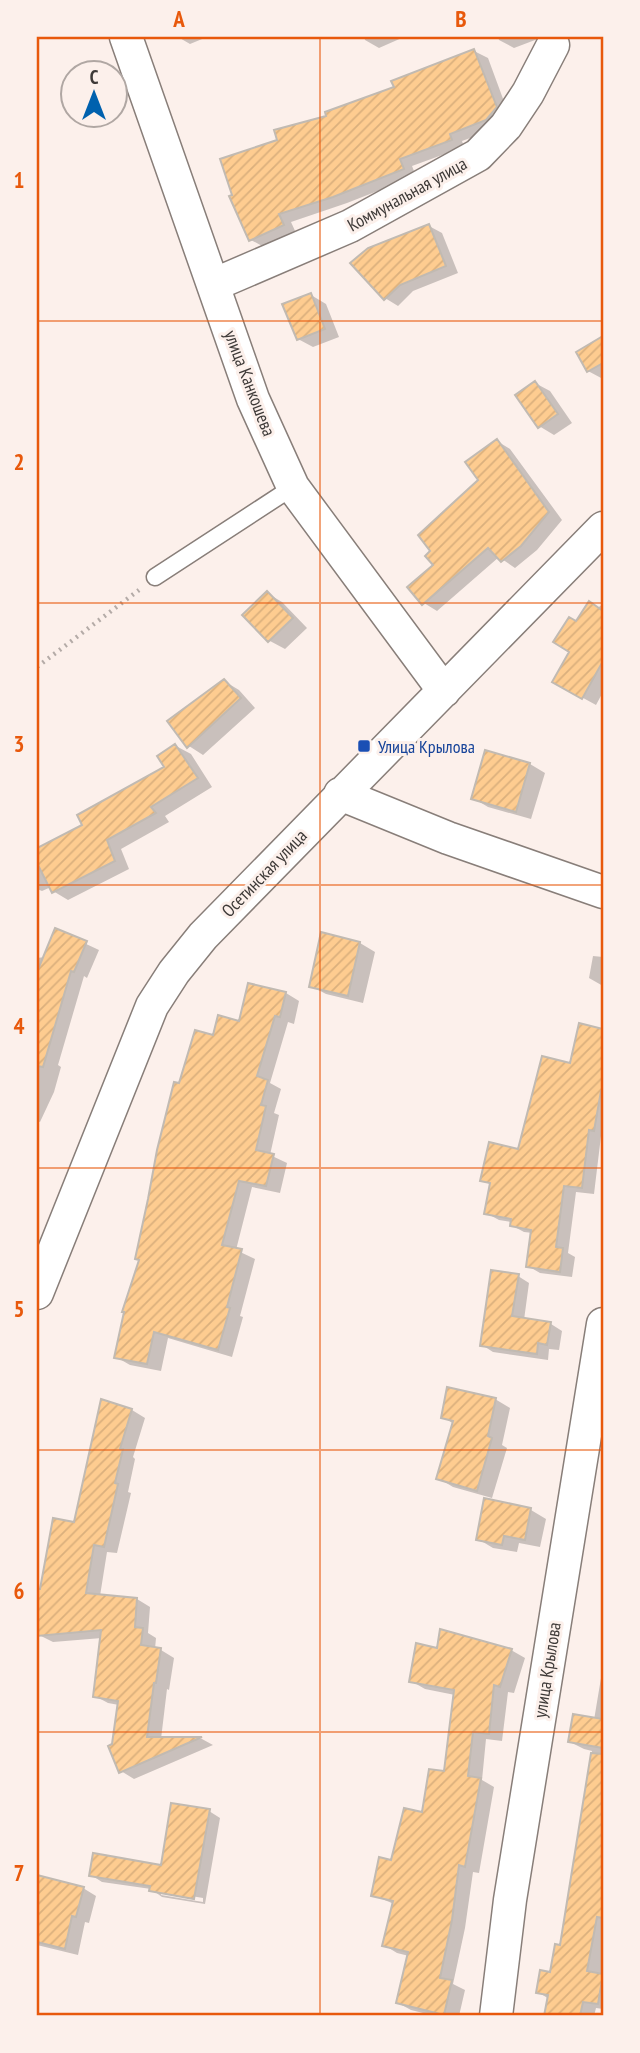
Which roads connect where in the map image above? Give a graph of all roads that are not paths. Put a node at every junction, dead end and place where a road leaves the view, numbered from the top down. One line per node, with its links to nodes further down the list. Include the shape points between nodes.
1 (126, 37): 3 (street, улица Канкошева)
2 (553, 45): 3 (street, Коммунальная улица, via 506,126 478,155 350,226)
3 (214, 285): 4 (street, улица Канкошева, via 253,399)
4 (292, 487): 6 (lane); 7 (street, улица Канкошева)
5 (603, 528): 7 (street, Осетинская улица)
6 (155, 578)
7 (444, 691): 8 (street, Осетинская улица)
8 (340, 794): 9 (street, via 448,838); 10 (street, Осетинская улица, via 203,936 152,1006)
9 (603, 892)
10 (37, 1293)
11 (603, 1324): 12 (street, улица Крылова, via 510,1900)
12 (496, 2016)

